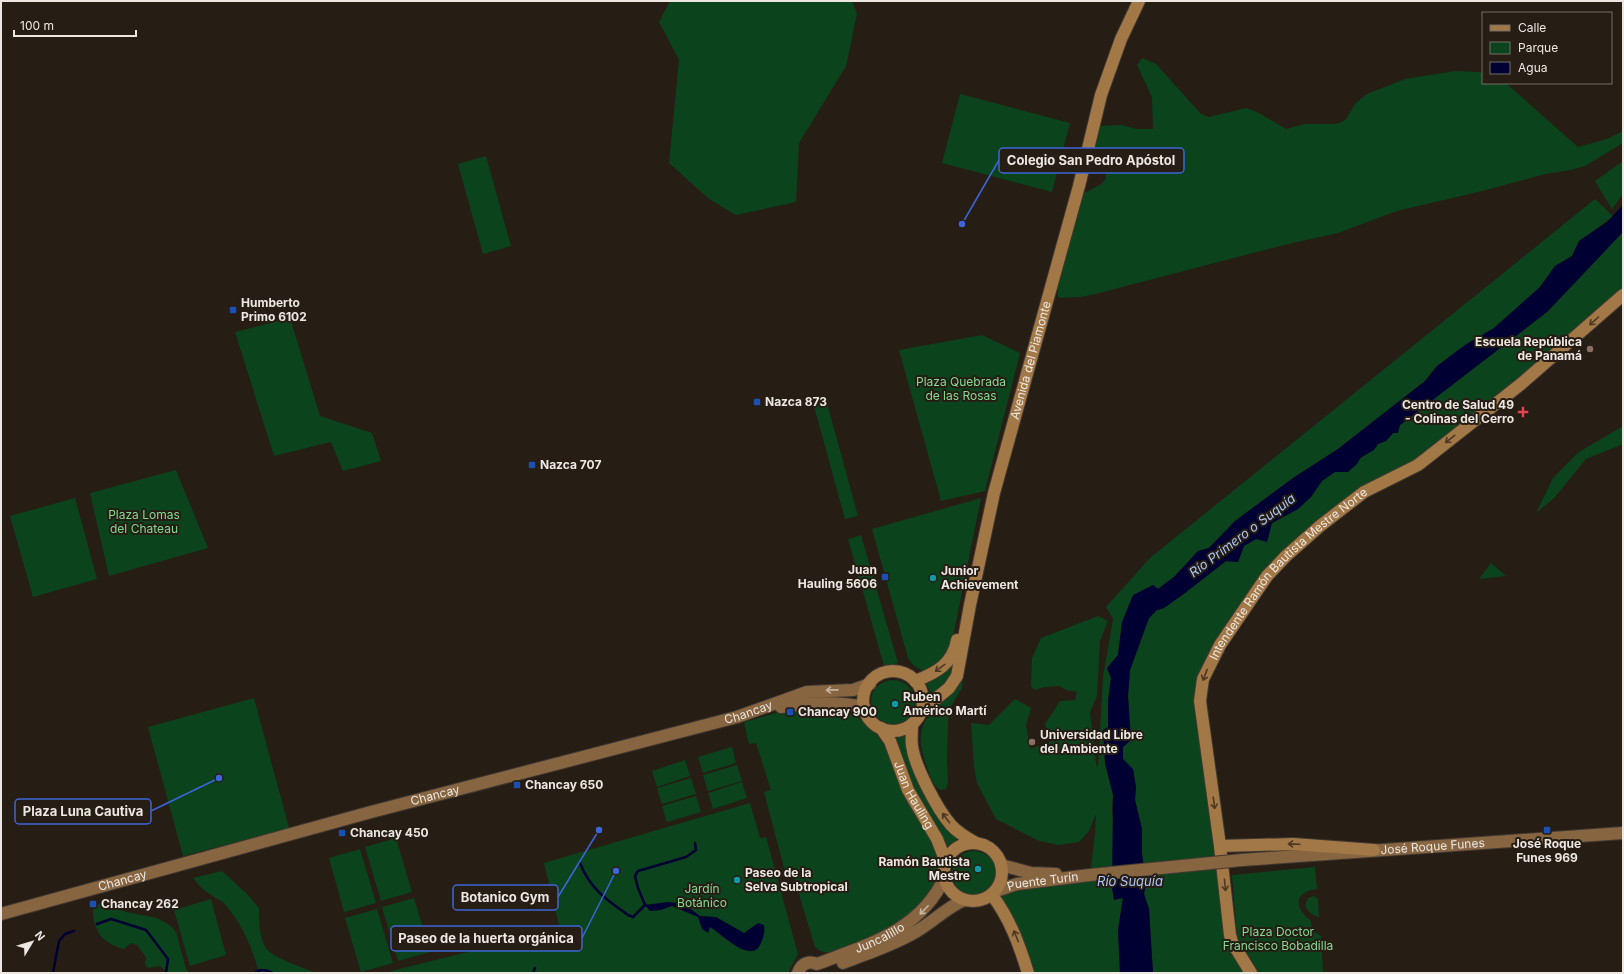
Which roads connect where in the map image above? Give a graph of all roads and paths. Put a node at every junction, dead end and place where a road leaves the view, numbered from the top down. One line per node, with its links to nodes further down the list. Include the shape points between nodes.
1 (1131, 1): 4 (main road, Avenida del Piamonte, one-way to 4, via 1109,53 1091,106 987,495 956,646 948,662 927,676)
2 (1139, 1): 8 (main road, Avenida del Piamonte, via 1121,39 1101,95 1079,186 994,493 957,676 949,688)
3 (1623, 296): 13 (main road, Intendente Ramón Bautista Mestre Norte, one-way to 13, via 1515,388 1418,465 1364,492 1320,526 1267,576 1220,645 1200,688)
4 (915, 680): 5 (main road, via 898,672 889,672 880,674); 8 (main road, via 923,697)
5 (870, 684): 6 (main road, via 866,689); 7 (main road, Chancay, one-way to 7, via 853,690 807,692)
6 (864, 708): 7 (main road, via 819,702); 10 (main road, via 868,717)
7 (762, 709): 22 (main road, Chancay, via 371,812)
8 (921, 711): 9 (main road)
9 (912, 724): 10 (main road, via 894,731); 12 (main road, Juan Hauling, one-way to 9, via 952,826 935,801 914,755)
10 (881, 728): 16 (main road, Juan Hauling, via 890,741 908,790 937,839)
11 (1623, 833): 14 (main road, José Roque Funes)
12 (976, 843): 16 (main road, via 954,850); 17 (main road, via 989,848 999,858)
13 (1220, 846): 14 (main road, one-way to 13, via 1293,844); 26 (main road, Intendente Ramón Bautista Mestre Norte, one-way to 26, via 1230,934 1232,942)
14 (1374, 850): 15 (main road, José Roque Funes)
15 (1242, 860): 18 (main road, Puente Turín, bridge)
16 (946, 862): 19 (main road)
17 (1001, 865): 18 (main road, Puente Turín, via 1032,873); 20 (main road, via 1002,876)
18 (1090, 876): 20 (main road, Puente Turín, via 1017,884)
19 (945, 877): 21 (main road, via 949,889); 23 (main road, Juncalillo, one-way to 23, via 928,905 902,928)
20 (994, 893): 21 (main road, via 979,901); 25 (main road, one-way to 20, via 1016,936)
21 (964, 900): 23 (main road, Juncalillo, via 949,907 920,930 898,942)
22 (1, 914)
23 (821, 969): 24 (main road, Juncalillo, via 813,962 805,963)
24 (798, 973)
25 (1028, 973)
26 (1251, 973)

